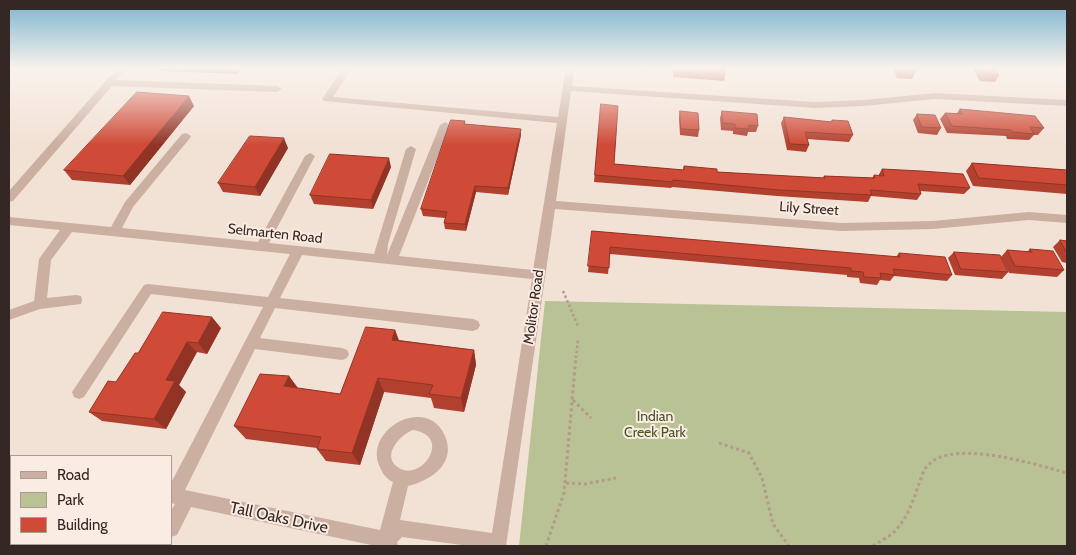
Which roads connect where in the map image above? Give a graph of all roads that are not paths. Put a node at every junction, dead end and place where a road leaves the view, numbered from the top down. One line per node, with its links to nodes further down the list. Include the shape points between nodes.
1 (100, 94): 11 (street)
2 (330, 94): 6 (street, via 327,98)
3 (566, 94): 6 (street, Molitor Road)
4 (653, 94): 5 (street, via 815,105 935,96)
5 (1067, 103)
6 (562, 120): 12 (street, Molitor Road)
7 (445, 125): 19 (street)
8 (186, 136): 16 (street, via 128,205)
9 (411, 149): 19 (street, via 382,244)
10 (310, 156): 17 (street)
11 (9, 198)
12 (548, 204): 13 (street, Lily Street, via 841,227 933,225 1028,216); 20 (street, Molitor Road)
13 (1067, 219)
14 (9, 221): 15 (street, Selmarten Road)
15 (69, 227): 16 (street, Selmarten Road); 23 (street, via 45,258)
16 (114, 232): 17 (street, Selmarten Road)
17 (261, 247): 18 (street, Selmarten Road)
18 (298, 251): 19 (street, Selmarten Road); 22 (street)
19 (385, 261): 20 (street, Selmarten Road)
20 (539, 275): 33 (street, Molitor Road)
21 (76, 300): 23 (street)
22 (272, 303): 25 (street); 26 (street); 28 (street, via 148,289)
23 (40, 304): 24 (street)
24 (9, 315)
25 (472, 325)
26 (252, 343): 27 (street); 30 (street)
27 (342, 354)
28 (79, 392)
29 (402, 477): 32 (street)
30 (177, 497): 31 (street); 32 (street, Tall Oaks Drive)
31 (172, 524)
32 (387, 544): 33 (street, via 399,528)
33 (498, 544)

